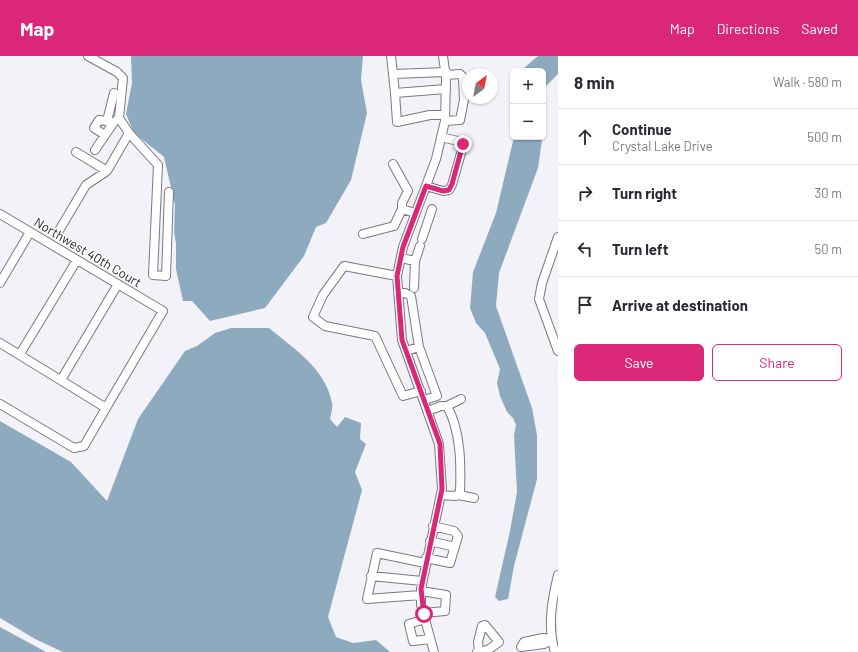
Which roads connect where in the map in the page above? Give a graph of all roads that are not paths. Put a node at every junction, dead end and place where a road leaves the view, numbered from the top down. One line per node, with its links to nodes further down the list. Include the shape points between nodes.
1 (88, 56): 9 (street, via 123,78)
2 (391, 56): 5 (street)
3 (443, 56): 4 (street)
4 (446, 73): 5 (street); 6 (street); 10 (street, via 460,74 463,77 464,100 460,120)
5 (393, 74): 8 (street)
6 (446, 90): 8 (street); 10 (street)
7 (114, 93): 11 (street)
8 (395, 93): 10 (street, via 397,122 430,115)
9 (119, 118): 11 (street); 12 (street)
10 (445, 118): 14 (street)
11 (109, 123): 13 (street); 13 (street, via 99,120 94,128)
12 (129, 133): 18 (street); 20 (street, via 158,165 153,275 166,276)
13 (105, 135): 15 (street)
14 (442, 137): 19 (street); 19 (street, via 458,140 463,146 452,184 449,190 443,191)
15 (95, 150)
16 (76, 152): 18 (street)
17 (393, 164): 21 (street, via 408,191)
18 (107, 171): 27 (street, via 86,185)
19 (426, 186): 24 (street)
20 (169, 192)
21 (402, 209): 24 (street); 28 (street, via 394,226)
22 (432, 209): 25 (street)
23 (0, 214): 26 (street, Northwest 40th Court)
24 (414, 217): 25 (street); 30 (street)
25 (426, 226): 32 (street)
26 (30, 232): 31 (street, Northwest 40th Court); 34 (street)
27 (57, 234)
28 (363, 234)
29 (558, 237): 41 (street, via 539,299)
30 (401, 258): 32 (street); 33 (street)
31 (77, 260): 35 (street, Northwest 40th Court); 42 (street)
32 (415, 261): 36 (street)
33 (397, 276): 37 (street); 44 (street, via 344,266 323,295 313,317 325,326 375,336 403,396)
34 (0, 283)
35 (118, 284): 43 (street); 49 (street, Northwest 40th Court, via 163,311)
36 (414, 288)
37 (398, 293): 39 (street, via 411,296); 40 (street, via 402,340)
38 (0, 343): 42 (street)
39 (419, 347): 40 (street); 45 (street, via 437,396)
40 (406, 351): 44 (street)
41 (558, 352)
42 (20, 354): 43 (street)
43 (61, 380): 49 (street)
44 (421, 391): 45 (street)
45 (424, 400): 50 (street)
46 (461, 400): 48 (street)
47 (0, 404): 49 (street, via 74,448 84,446)
48 (447, 406): 50 (street); 52 (street, via 457,437 460,459)
49 (106, 408)
50 (428, 411): 51 (street, via 440,444)
51 (441, 495): 52 (street); 54 (street)
52 (458, 495): 53 (street)
53 (474, 498)
54 (433, 526): 55 (street); 56 (street, via 456,532 458,536)
55 (430, 541): 56 (street); 57 (street)
56 (455, 547): 57 (street, via 450,563)
57 (426, 561): 59 (street, via 377,554); 60 (street)
58 (558, 575): 63 (street, via 553,598)
59 (371, 576): 60 (street); 61 (street, via 367,599)
60 (422, 581): 61 (street)
61 (421, 593): 62 (street); 62 (street, via 446,595 445,611)
62 (424, 616): 64 (street); 64 (street, via 409,624 413,641)
63 (555, 630): 65 (street)
64 (430, 639): 67 (street)
65 (552, 639): 66 (street, via 534,639 524,642); 68 (street)
66 (517, 649)
67 (434, 652)
68 (555, 652)

